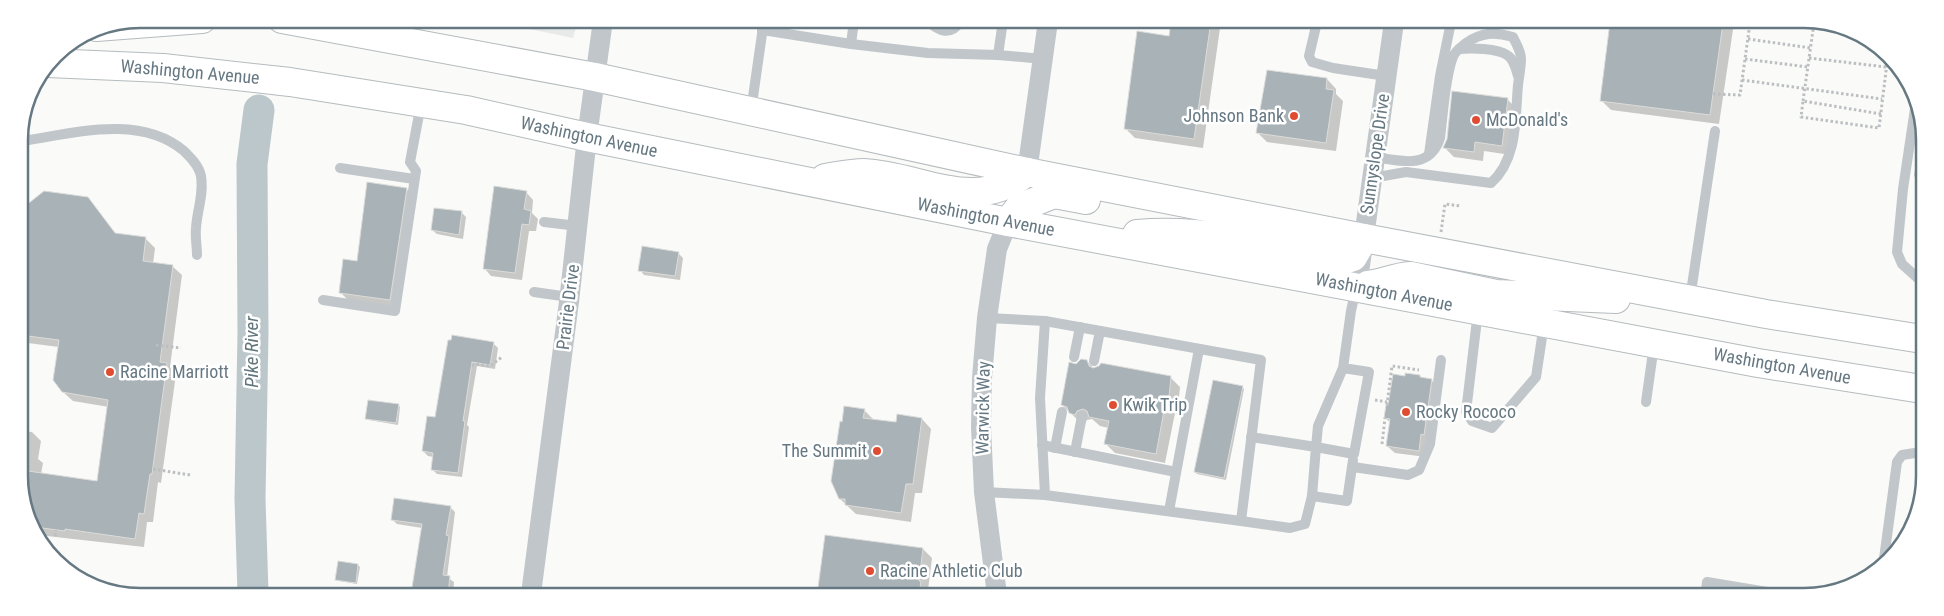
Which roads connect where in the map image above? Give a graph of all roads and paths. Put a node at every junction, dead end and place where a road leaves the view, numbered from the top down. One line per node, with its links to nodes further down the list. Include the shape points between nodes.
1 (331, 28): 28 (main road)
2 (602, 28): 28 (street, Prairie Drive)
3 (763, 28): 36 (lane)
4 (777, 28): 16 (lane)
5 (853, 28): 16 (lane)
6 (938, 28): 7 (lane, via 949,32)
7 (956, 28)
8 (1002, 28): 19 (lane)
9 (1047, 28): 21 (street)
10 (1316, 28): 27 (lane, via 1309,56 1312,62)
11 (1393, 28): 27 (street, Sunnyslope Drive)
12 (1450, 28): 42 (lane)
13 (1749, 28): 15 (path)
14 (1814, 28): 17 (path)
15 (1748, 39): 17 (path); 22 (path)
16 (851, 44): 19 (lane, via 928,53)
17 (1811, 48): 20 (path)
18 (1458, 49): 29 (lane, via 1471,48 1508,55); 29 (lane, via 1485,33 1513,37 1521,58); 42 (lane, via 1453,56 1440,138)
19 (998, 55): 21 (lane)
20 (1810, 58): 25 (path); 26 (path)
21 (1043, 59): 45 (street)
22 (1745, 59): 25 (path); 30 (path)
23 (57, 63): 35 (main road, Washington Avenue, via 163,68 290,82)
24 (1887, 63): 26 (path)
25 (1808, 67): 31 (path)
26 (1886, 68): 33 (path)
27 (1386, 76): 43 (street, Sunnyslope Drive)
28 (595, 77): 36 (main road); 40 (street, Prairie Drive)
29 (1518, 77): 46 (lane, via 1512,147 1507,162 1491,182 1406,172)
30 (1742, 80): 31 (path); 32 (path, via 1740,95)
31 (1805, 88): 33 (path); 34 (path)
32 (1713, 94)
33 (1882, 99): 37 (path)
34 (1803, 101): 37 (path); 37 (path, via 1801,117 1879,128)
35 (422, 103): 40 (main road, Washington Avenue); 47 (lane, via 410,162 416,170)
36 (751, 111): 45 (main road)
37 (1880, 114)
38 (1914, 117): 58 (lane, via 1897,252 1902,264)
39 (1715, 132): 63 (lane)
40 (587, 137): 48 (main road, Washington Avenue); 53 (street, Prairie Drive)
41 (28, 140): 57 (lane, via 114,128 150,132 173,142 193,159 201,174)
42 (1429, 155): 43 (lane, via 1407,162)
43 (1375, 156): 46 (street, Sunnyslope Drive)
44 (340, 168): 47 (lane)
45 (1027, 172): 48 (main road, via 1014,182 989,191 965,193 862,173); 50 (main road)
46 (1372, 178): 56 (street, Sunnyslope Drive)
47 (414, 179): 62 (lane, via 395,311)
48 (804, 181): 52 (main road, Washington Avenue)
49 (1461, 206): 54 (path, via 1445,204)
50 (1216, 209): 52 (main road, via 1196,218 1179,218 1054,194 1019,208); 56 (main road)
51 (544, 222): 53 (lane)
52 (1008, 222): 55 (main road, Washington Avenue); 65 (street, Warwick Way, via 997,248)
53 (578, 226): 61 (street, Prairie Drive)
54 (1441, 233)
55 (1094, 238): 56 (main road, via 1155,233 1213,236 1336,259 1353,257); 59 (main road, Washington Avenue)
56 (1364, 238): 59 (street, Sunnyslope Drive); 63 (main road)
57 (197, 255)
58 (1916, 277)
59 (1357, 287): 63 (main road, via 1379,284 1398,276 1411,276 1470,290 1523,296); 64 (main road, Washington Avenue); 80 (lane)
60 (534, 292): 61 (lane)
61 (569, 297): 108 (street, Prairie Drive)
62 (323, 300)
63 (1690, 300): 70 (main road)
64 (1478, 310): 67 (main road, Washington Avenue); 67 (lane, via 1466,412 1472,421 1492,428 1536,377)
65 (987, 318): 66 (lane); 100 (street, Warwick Way, via 981,417)
66 (1045, 321): 68 (lane); 90 (lane, via 1040,398)
67 (1544, 323): 71 (main road, Washington Avenue)
68 (1080, 327): 69 (lane); 76 (lane)
69 (1100, 331): 74 (lane); 78 (lane)
70 (1916, 338)
71 (1654, 344): 82 (main road, Washington Avenue); 83 (lane)
72 (156, 345): 73 (path)
73 (181, 348)
74 (1199, 349): 88 (lane, via 1261,360); 98 (lane)
75 (502, 357): 79 (path, via 490,366)
76 (1074, 357)
77 (1441, 360): 96 (lane, via 1430,444 1419,470 1408,476)
78 (1094, 361)
79 (472, 366)
80 (1343, 368): 91 (lane, via 1318,426); 95 (lane, via 1369,372)
81 (1419, 370): 84 (path, via 1392,366)
82 (1916, 389)
83 (1646, 402)
84 (1387, 405)
85 (1062, 412): 92 (lane)
86 (1082, 416): 93 (lane)
87 (1385, 418): 89 (path)
88 (1251, 437): 91 (lane); 104 (lane)
89 (1382, 444)
90 (1042, 445): 92 (lane); 101 (lane)
91 (1316, 447): 95 (lane); 102 (lane)
92 (1055, 448): 93 (lane)
93 (1075, 452): 98 (lane)
94 (1916, 453): 107 (lane, via 1902,455 1896,462)
95 (1354, 454): 96 (lane)
96 (1352, 467): 102 (lane, via 1347,500)
97 (153, 469): 99 (path)
98 (1176, 472): 103 (lane)
99 (190, 475)
100 (984, 492): 101 (lane); 109 (street, Warwick Way)
101 (1045, 495): 103 (lane)
102 (1312, 496): 104 (lane, via 1305,524 1290,528)
103 (1169, 511): 104 (lane)
104 (1241, 521)
105 (56, 530): 106 (path)
106 (55, 536)
107 (1885, 554)
108 (532, 588)
109 (996, 588)
110 (1706, 588): 111 (lane, via 1707,582)
111 (1743, 588)

